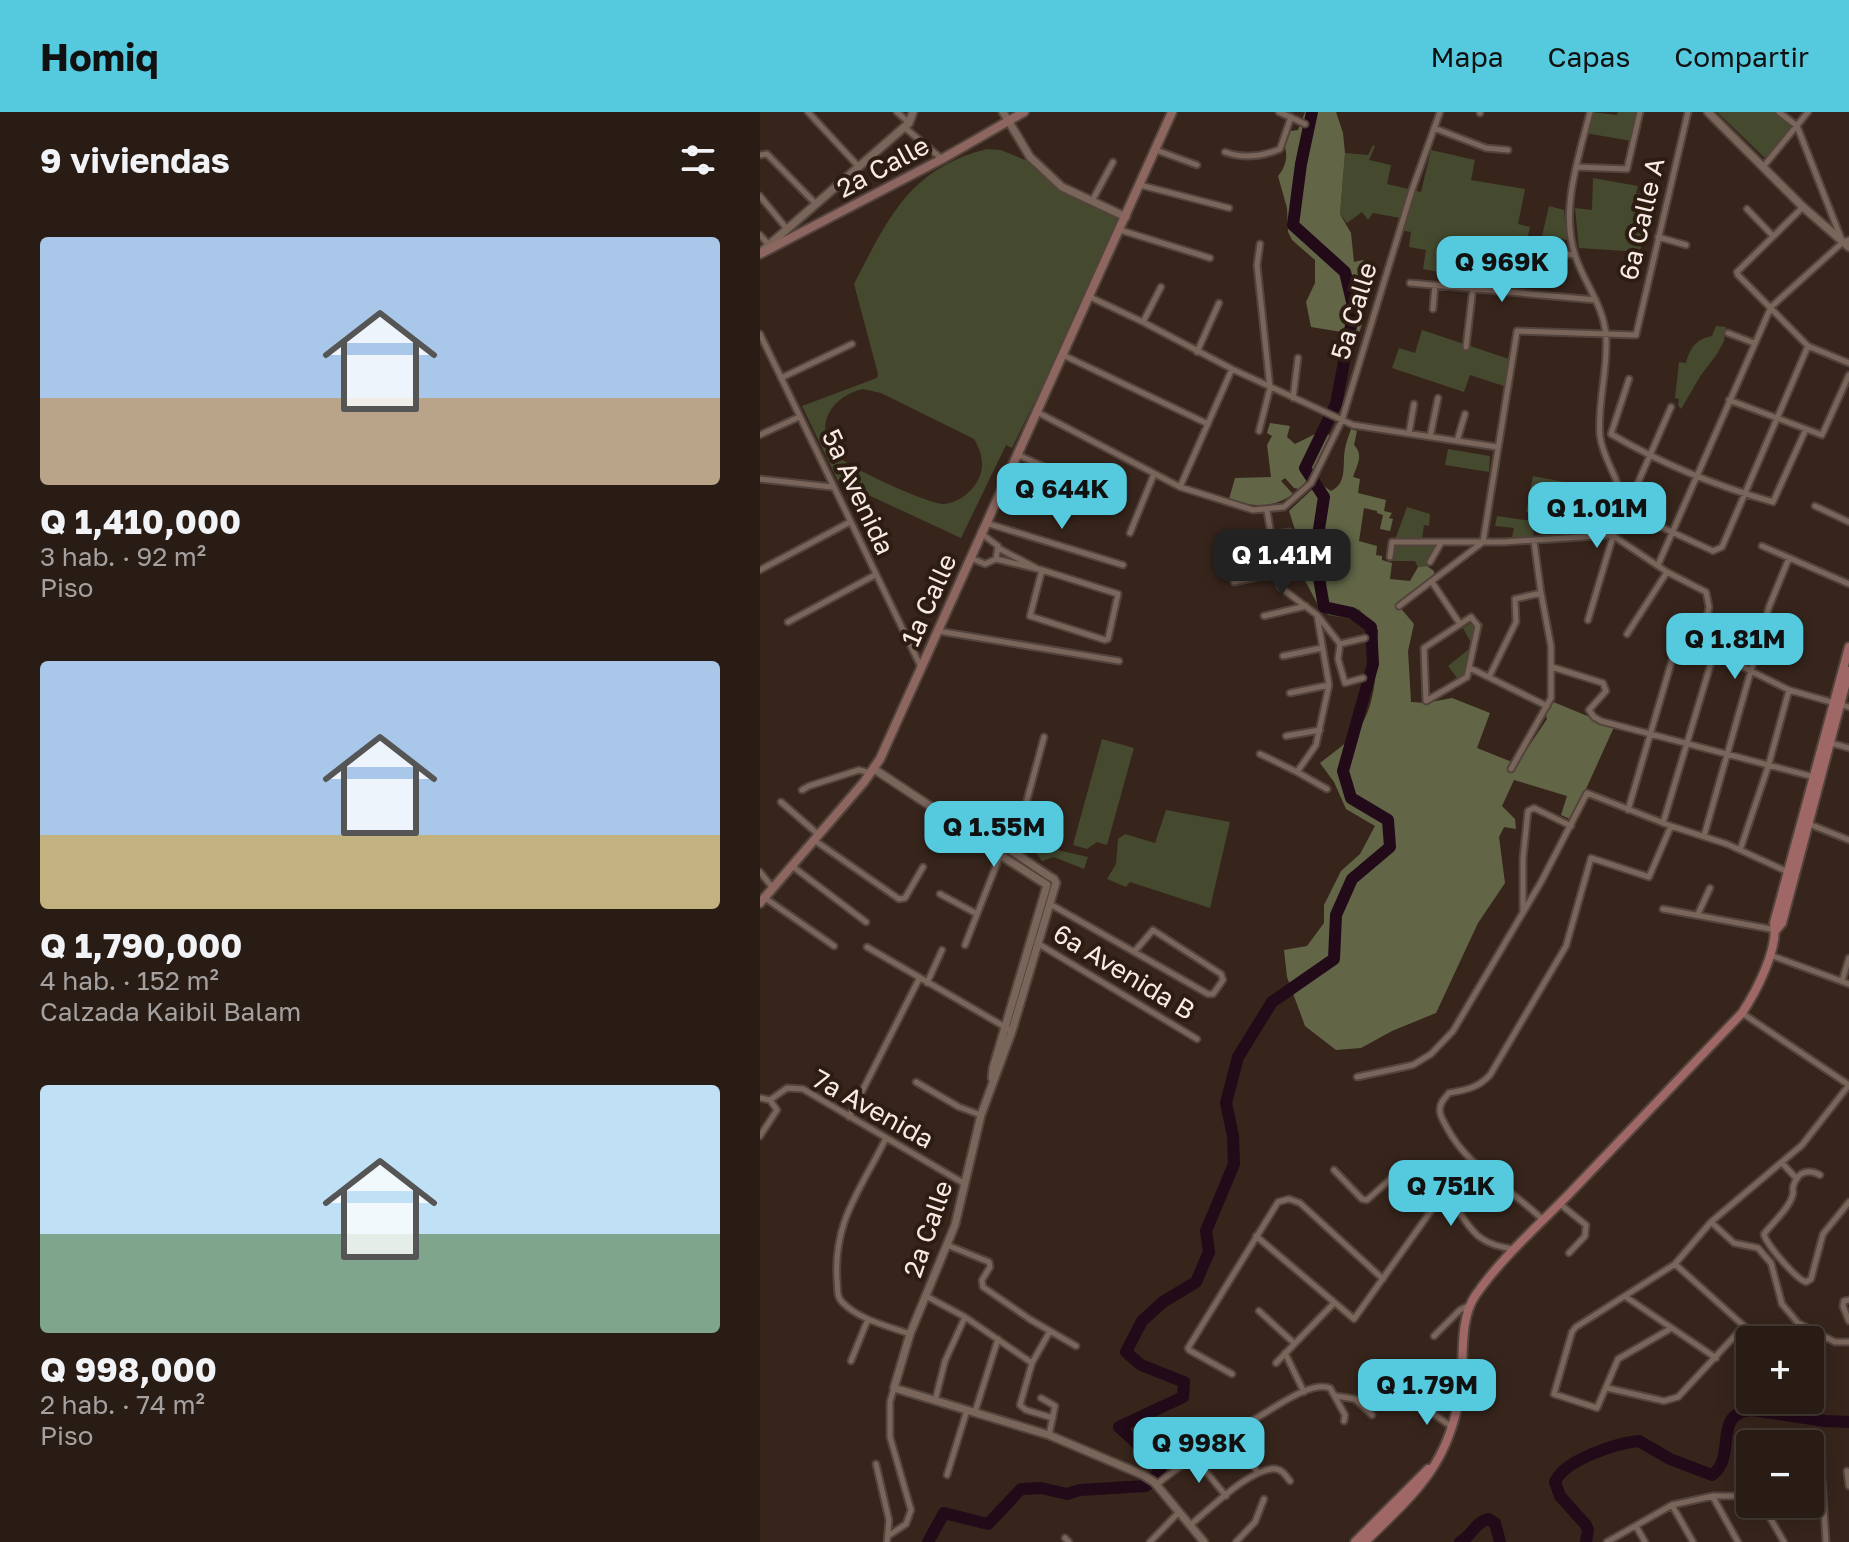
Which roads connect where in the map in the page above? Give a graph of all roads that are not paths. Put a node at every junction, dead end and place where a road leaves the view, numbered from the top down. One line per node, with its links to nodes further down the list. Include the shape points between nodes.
1 (808, 112): 30 (street)
2 (897, 112): 18 (street)
3 (913, 112): 18 (street)
4 (1003, 112): 16 (street)
5 (1024, 112): 16 (main road, 2a Calle)
6 (1172, 112): 21 (main road, 1a Calle)
7 (1279, 112): 15 (street)
8 (1440, 112): 20 (street, 5a Calle)
9 (1590, 112): 28 (street)
10 (1640, 112): 28 (street, via 1627,169)
11 (1688, 112): 43 (street, 6a Calle A)
12 (1708, 112): 29 (street)
13 (1779, 112): 19 (street)
14 (1808, 112): 19 (street)
15 (1291, 117): 17 (street); 23 (street, via 1280,149 1241,158)
16 (1007, 122): 25 (main road, 2a Calle); 33 (street, via 1043,171)
17 (1305, 124)
18 (906, 125): 25 (street); 30 (street)
19 (1797, 126): 29 (street); 44 (street)
20 (1434, 128): 22 (street, via 1486,148); 87 (street, 5a Calle)
21 (1156, 150): 27 (street); 31 (main road, 1a Calle)
22 (1508, 150)
23 (1225, 152)
24 (760, 155): 34 (street, via 767,154)
25 (942, 159): 49 (main road, 2a Calle)
26 (1113, 162): 33 (street)
27 (1197, 165)
28 (1576, 167): 50 (street, via 1571,209)
29 (1763, 167): 35 (street)
30 (859, 168): 34 (street)
31 (1140, 185): 36 (street); 38 (main road, 1a Calle)
32 (760, 196): 39 (street)
33 (1092, 201): 38 (street)
34 (816, 204): 39 (street)
35 (1803, 207): 42 (street); 44 (street)
36 (1229, 208)
37 (1747, 209): 42 (street)
38 (1126, 217): 40 (main road, 1a Calle)
39 (787, 229): 46 (street)
40 (1120, 230): 51 (street); 56 (main road, 1a Calle)
41 (760, 235): 46 (street)
42 (1773, 236): 59 (street, via 1737,272)
43 (1658, 237): 47 (street); 64 (street, 6a Calle A, via 1636,335)
44 (1847, 243): 59 (street)
45 (1260, 244): 77 (street, via 1257,265)
46 (769, 245): 49 (street)
47 (1686, 245)
48 (1523, 249): 50 (street)
49 (760, 254)
50 (1575, 255): 57 (street)
51 (1210, 258)
52 (1410, 283): 53 (street)
53 (1435, 285): 55 (street); 60 (street)
54 (1161, 287): 61 (street)
55 (1473, 287): 57 (street); 68 (street)
56 (1090, 297): 61 (street); 70 (main road, 1a Calle)
57 (1596, 300): 64 (street)
58 (1219, 303): 69 (street)
59 (1771, 307): 65 (street); 67 (street)
60 (1433, 309)
61 (1143, 322): 69 (street)
62 (1728, 333): 65 (street)
63 (760, 334): 75 (street, 5a Avenida)
64 (1607, 335): 95 (street, via 1517,331); 107 (street, via 1600,432 1622,498)
65 (1754, 343): 80 (street)
66 (852, 344): 75 (street)
67 (1808, 346): 72 (street); 86 (street)
68 (1466, 347)
69 (1197, 352): 73 (street)
70 (1063, 355): 83 (main road, 1a Calle); 88 (street)
71 (1298, 358): 78 (street)
72 (1849, 363)
73 (1232, 369): 77 (street); 88 (street)
74 (1849, 375): 89 (street, via 1824,433)
75 (781, 378): 85 (street, 5a Avenida)
76 (1629, 379): 97 (street, via 1610,432)
77 (1270, 388): 78 (street); 90 (street)
78 (1293, 398): 87 (street)
79 (1438, 398): 93 (street)
80 (1729, 400): 86 (street); 99 (street)
81 (1414, 404): 91 (street)
82 (1671, 407): 97 (street)
83 (1037, 412): 96 (main road, 1a Calle); 98 (street)
84 (1465, 414): 94 (street)
85 (799, 417): 92 (street); 102 (street, 5a Avenida)
86 (1777, 417): 89 (street); 104 (street)
87 (1342, 420): 91 (street); 106 (street, 5a Calle, via 1311,483 1284,507)
88 (1208, 424): 103 (street)
89 (1806, 429): 104 (street, via 1774,501)
90 (1259, 431)
91 (1409, 433): 93 (street)
92 (760, 435)
93 (1430, 437): 94 (street)
94 (1457, 441): 95 (street)
95 (1497, 447): 121 (street)
96 (1018, 455): 101 (street); 111 (main road, 1a Calle)
97 (1648, 456): 99 (street); 108 (street)
98 (1154, 474): 103 (street); 114 (street)
99 (1697, 476): 104 (street); 112 (street)
100 (760, 479): 102 (street)
101 (1072, 479)
102 (832, 487): 109 (street, 5a Avenida)
103 (1180, 487): 106 (street)
104 (1744, 494): 112 (street, via 1720,549 1713,551)
105 (1815, 506): 110 (street)
106 (1267, 511): 116 (street)
107 (1621, 514): 108 (street); 117 (street)
108 (1633, 514): 112 (street)
109 (850, 522): 133 (street); 136 (street, 5a Avenida)
110 (1849, 522)
111 (986, 523): 115 (main road, 1a Calle); 129 (street)
112 (1672, 531): 130 (street)
113 (1290, 532): 116 (street)
114 (1130, 533)
115 (981, 534): 123 (street); 125 (main road, 1a Calle)
116 (1269, 535): 118 (street); 135 (street)
117 (1613, 535): 119 (street); 130 (street); 145 (street)
118 (1235, 540)
119 (1534, 541): 121 (street); 140 (street)
120 (1442, 542): 121 (street); 124 (street, via 1392,542); 128 (street)
121 (1483, 542): 138 (street)
122 (1762, 546): 126 (street)
123 (1000, 549): 127 (street); 131 (street)
124 (1390, 557)
125 (970, 558): 127 (street, via 985,564); 148 (main road, 1a Calle)
126 (1789, 558): 139 (street); 162 (street, via 1769,607)
127 (996, 559): 131 (street)
128 (1430, 562)
129 (1123, 565)
130 (1658, 565): 134 (street)
131 (1039, 569): 131 (street, via 1118,594 1108,639 1030,616)
132 (1293, 569): 135 (street)
133 (760, 570)
134 (1667, 572): 149 (street); 155 (street, via 1707,594 1700,644)
135 (1277, 574): 137 (street); 141 (street, via 1280,587)
136 (875, 575): 146 (street); 158 (street, 5a Avenida)
137 (1234, 582)
138 (1431, 582): 142 (street); 147 (street)
139 (1849, 584)
140 (1541, 593): 159 (street); 163 (street, via 1515,599 1516,622)
141 (1307, 605): 143 (street); 144 (street)
142 (1399, 606)
143 (1317, 615): 152 (street); 154 (street)
144 (1264, 616)
145 (1588, 620)
146 (788, 622)
147 (1460, 624): 160 (street, via 1472,617 1478,626); 160 (street, via 1424,648 1426,701 1465,678)
148 (938, 631): 157 (street); 158 (main road, 1a Calle)
149 (1627, 634)
150 (1365, 638): 152 (street)
151 (1677, 643): 171 (street)
152 (1340, 644): 164 (street, via 1345,683)
153 (1849, 647): 168 (main road)
154 (1322, 648): 156 (street); 165 (street)
155 (1714, 653): 162 (street); 175 (street)
156 (1283, 656)
157 (1119, 661)
158 (921, 667): 181 (main road, 1a Calle)
159 (1552, 667): 169 (street); 171 (street, via 1603,683 1606,691 1589,710 1594,717)
160 (1470, 668): 163 (street)
161 (1849, 671): 168 (main road)
162 (1752, 674): 166 (street); 178 (street)
163 (1489, 677): 169 (street)
164 (1363, 678)
165 (1329, 685): 167 (street); 170 (street)
166 (1789, 690): 168 (street); 179 (street)
167 (1290, 693)
168 (1841, 705): 174 (main road); 183 (main road)
169 (1547, 706): 180 (street)
170 (1320, 730): 172 (street); 182 (street)
171 (1649, 735): 175 (street); 187 (street)
172 (1286, 736)
173 (1044, 737): 197 (street)
174 (1831, 743): 176 (street); 189 (main road)
175 (1687, 744): 178 (street); 188 (street)
176 (1849, 748)
177 (1260, 754): 182 (street)
178 (1728, 755): 179 (street); 192 (street)
179 (1768, 767): 183 (street); 195 (street)
180 (1511, 769)
181 (873, 771): 185 (street, via 859,770); 193 (main road, 1a Calle); 196 (street)
182 (1297, 772): 184 (street)
183 (1814, 777): 189 (main road)
184 (1327, 789)
185 (802, 790)
186 (781, 802): 193 (street)
187 (1628, 810): 188 (street); 190 (street, via 1588,792)
188 (1663, 823): 191 (street)
189 (1806, 824): 194 (street); 201 (main road); 212 (main road)
190 (1571, 826): 208 (street); 208 (street, via 1534,808 1528,811)
191 (1671, 826): 192 (street); 245 (street, via 1649,877 1591,858 1566,946 1490,1075 1471,1089 1449,1093 1441,1104 1439,1113 1454,1144)
192 (1704, 836): 195 (street)
193 (817, 837): 198 (main road, 1a Calle); 199 (street, via 899,899 905,898)
194 (1849, 840)
195 (1740, 850): 201 (street)
196 (1002, 851): 197 (street); 209 (street); 213 (street, 2a Calle, via 1046,882)
197 (1013, 853): 206 (street, 2a Calle, via 1056,881)
198 (792, 866): 202 (main road, 1a Calle); 211 (street)
199 (923, 867)
200 (760, 872): 202 (street)
201 (1788, 872): 212 (main road)
202 (773, 888): 205 (main road, 1a Calle)
203 (1710, 888): 210 (street)
204 (940, 894): 209 (street)
205 (763, 901): 215 (street)
206 (1050, 904): 213 (street, 2a Calle); 218 (street)
207 (1663, 909): 210 (street)
208 (1523, 912): 228 (street, via 1453,1031 1438,1047 1413,1065)
209 (977, 914): 214 (street)
210 (1698, 914): 212 (street)
211 (866, 922)
212 (1776, 930): 219 (main road)
213 (1034, 942): 226 (street, 2a Calle); 227 (street, 6a Avenida B)
214 (965, 945)
215 (834, 946)
216 (867, 947): 221 (street)
217 (942, 950): 223 (street)
218 (1135, 951): 218 (street, via 1208,994 1223,980 1153,930)
219 (1769, 954): 222 (street); 225 (main road)
220 (1849, 958): 222 (street)
221 (919, 979): 223 (street); 234 (street)
222 (1842, 981): 224 (street)
223 (927, 983): 226 (street)
224 (1849, 984)
225 (1742, 1013): 230 (street); 244 (main road)
226 (1008, 1030): 233 (street, 2a Calle)
227 (1197, 1039)
228 (1357, 1077)
229 (916, 1082): 233 (street)
230 (1849, 1085): 237 (street)
231 (760, 1098): 232 (street, 7a Avenida)
232 (770, 1100): 234 (street, 7a Avenida, via 787,1088 803,1089); 235 (street, via 776,1114)
233 (981, 1115): 241 (street, 2a Calle)
234 (849, 1117): 236 (street, 7a Avenida)
235 (760, 1136)
236 (886, 1138): 241 (street, 7a Avenida); 260 (street, via 846,1211 838,1249 839,1298)
237 (1782, 1163): 240 (street); 246 (street)
238 (1334, 1170): 242 (street, via 1362,1199 1404,1167)
239 (1820, 1175): 240 (street, via 1805,1171)
240 (1797, 1179): 243 (street, via 1792,1199 1764,1238 1801,1281 1811,1279 1823,1234)
241 (966, 1184): 248 (street, 2a Calle)
242 (1443, 1194): 249 (street, via 1478,1239); 252 (street)
243 (1849, 1202)
244 (1560, 1204): 245 (main road); 250 (street, via 1586,1225 1585,1236)
245 (1544, 1221): 249 (main road)
246 (1711, 1222): 251 (street); 269 (street, via 1734,1243 1758,1248 1771,1263 1782,1304 1798,1323 1835,1342)
247 (1255, 1235): 252 (street, via 1278,1202 1289,1199 1300,1203); 256 (street); 277 (street, via 1188,1348)
248 (947, 1245): 253 (street, 2a Calle); 264 (street, via 989,1262 983,1287)
249 (1515, 1249): 257 (main road)
250 (1569, 1253)
251 (1675, 1264): 254 (street); 262 (street)
252 (1383, 1279): 256 (street, via 1354,1319)
253 (926, 1296): 259 (street); 265 (street, 2a Calle)
254 (1626, 1297): 263 (street); 279 (street, via 1572,1332 1553,1390 1556,1396 1593,1408)
255 (1849, 1300): 261 (street, via 1843,1303)
256 (1334, 1303): 270 (street)
257 (1471, 1304): 267 (street); 290 (main road)
258 (1259, 1311): 270 (street)
259 (965, 1317): 268 (street); 283 (street, via 945,1361)
260 (868, 1319): 265 (street); 274 (street)
261 (1849, 1321)
262 (1744, 1326)
263 (1670, 1329): 273 (street); 279 (street, via 1618,1359)
264 (1050, 1331): 271 (street); 275 (street)
265 (910, 1334): 278 (street, 2a Calle)
266 (1736, 1335): 273 (street)
267 (1434, 1336)
268 (998, 1339): 275 (street); 285 (street)
269 (1849, 1342)
270 (1294, 1343): 272 (street)
271 (1076, 1346)
272 (1285, 1353): 276 (street); 280 (street)
273 (1716, 1358): 279 (street, via 1678,1397 1664,1401)
274 (851, 1361)
275 (1032, 1363): 287 (street, via 1020,1405)
276 (1276, 1363)
277 (1232, 1374)
278 (894, 1388): 283 (street); 312 (street, via 890,1437 911,1510 906,1524)
279 (1607, 1388)
280 (1304, 1392): 281 (street, via 1327,1386); 292 (street)
281 (1335, 1396): 286 (street, via 1355,1399); 288 (street)
282 (1041, 1398): 287 (street, via 1054,1403)
283 (935, 1401): 285 (street)
284 (1418, 1403): 290 (street)
285 (971, 1411): 293 (street); 298 (street)
286 (1372, 1415)
287 (1053, 1418): 293 (street)
288 (1344, 1421)
289 (1187, 1422): 291 (street)
290 (1452, 1427): 313 (main road, via 1440,1460)
291 (1226, 1428): 292 (street); 294 (street)
292 (1235, 1429): 297 (street)
293 (1049, 1435): 300 (street)
294 (1194, 1457): 300 (street); 302 (street)
295 (876, 1464): 312 (street, via 889,1520)
296 (1847, 1471): 301 (street)
297 (1257, 1472): 299 (street, via 1275,1468); 302 (street)
298 (947, 1475)
299 (1290, 1481)
300 (1155, 1484): 308 (street)
301 (1849, 1486)
302 (1226, 1496): 310 (street)
303 (1713, 1496): 304 (street); 306 (street); 320 (street)
304 (1736, 1496)
305 (1264, 1499): 316 (street, via 1255,1522)
306 (1672, 1505): 311 (street); 319 (street)
307 (1824, 1511): 322 (street)
308 (1179, 1512): 310 (street); 314 (street)
309 (1770, 1518): 321 (street)
310 (1190, 1525): 315 (street)
311 (1636, 1526): 317 (street); 318 (street)
312 (887, 1539)
313 (1361, 1541)
314 (1150, 1542)
315 (1204, 1542)
316 (1236, 1542)
317 (1607, 1542)
318 (1645, 1542)
319 (1693, 1542)
320 (1738, 1542)
321 (1784, 1542)
322 (1826, 1542)

